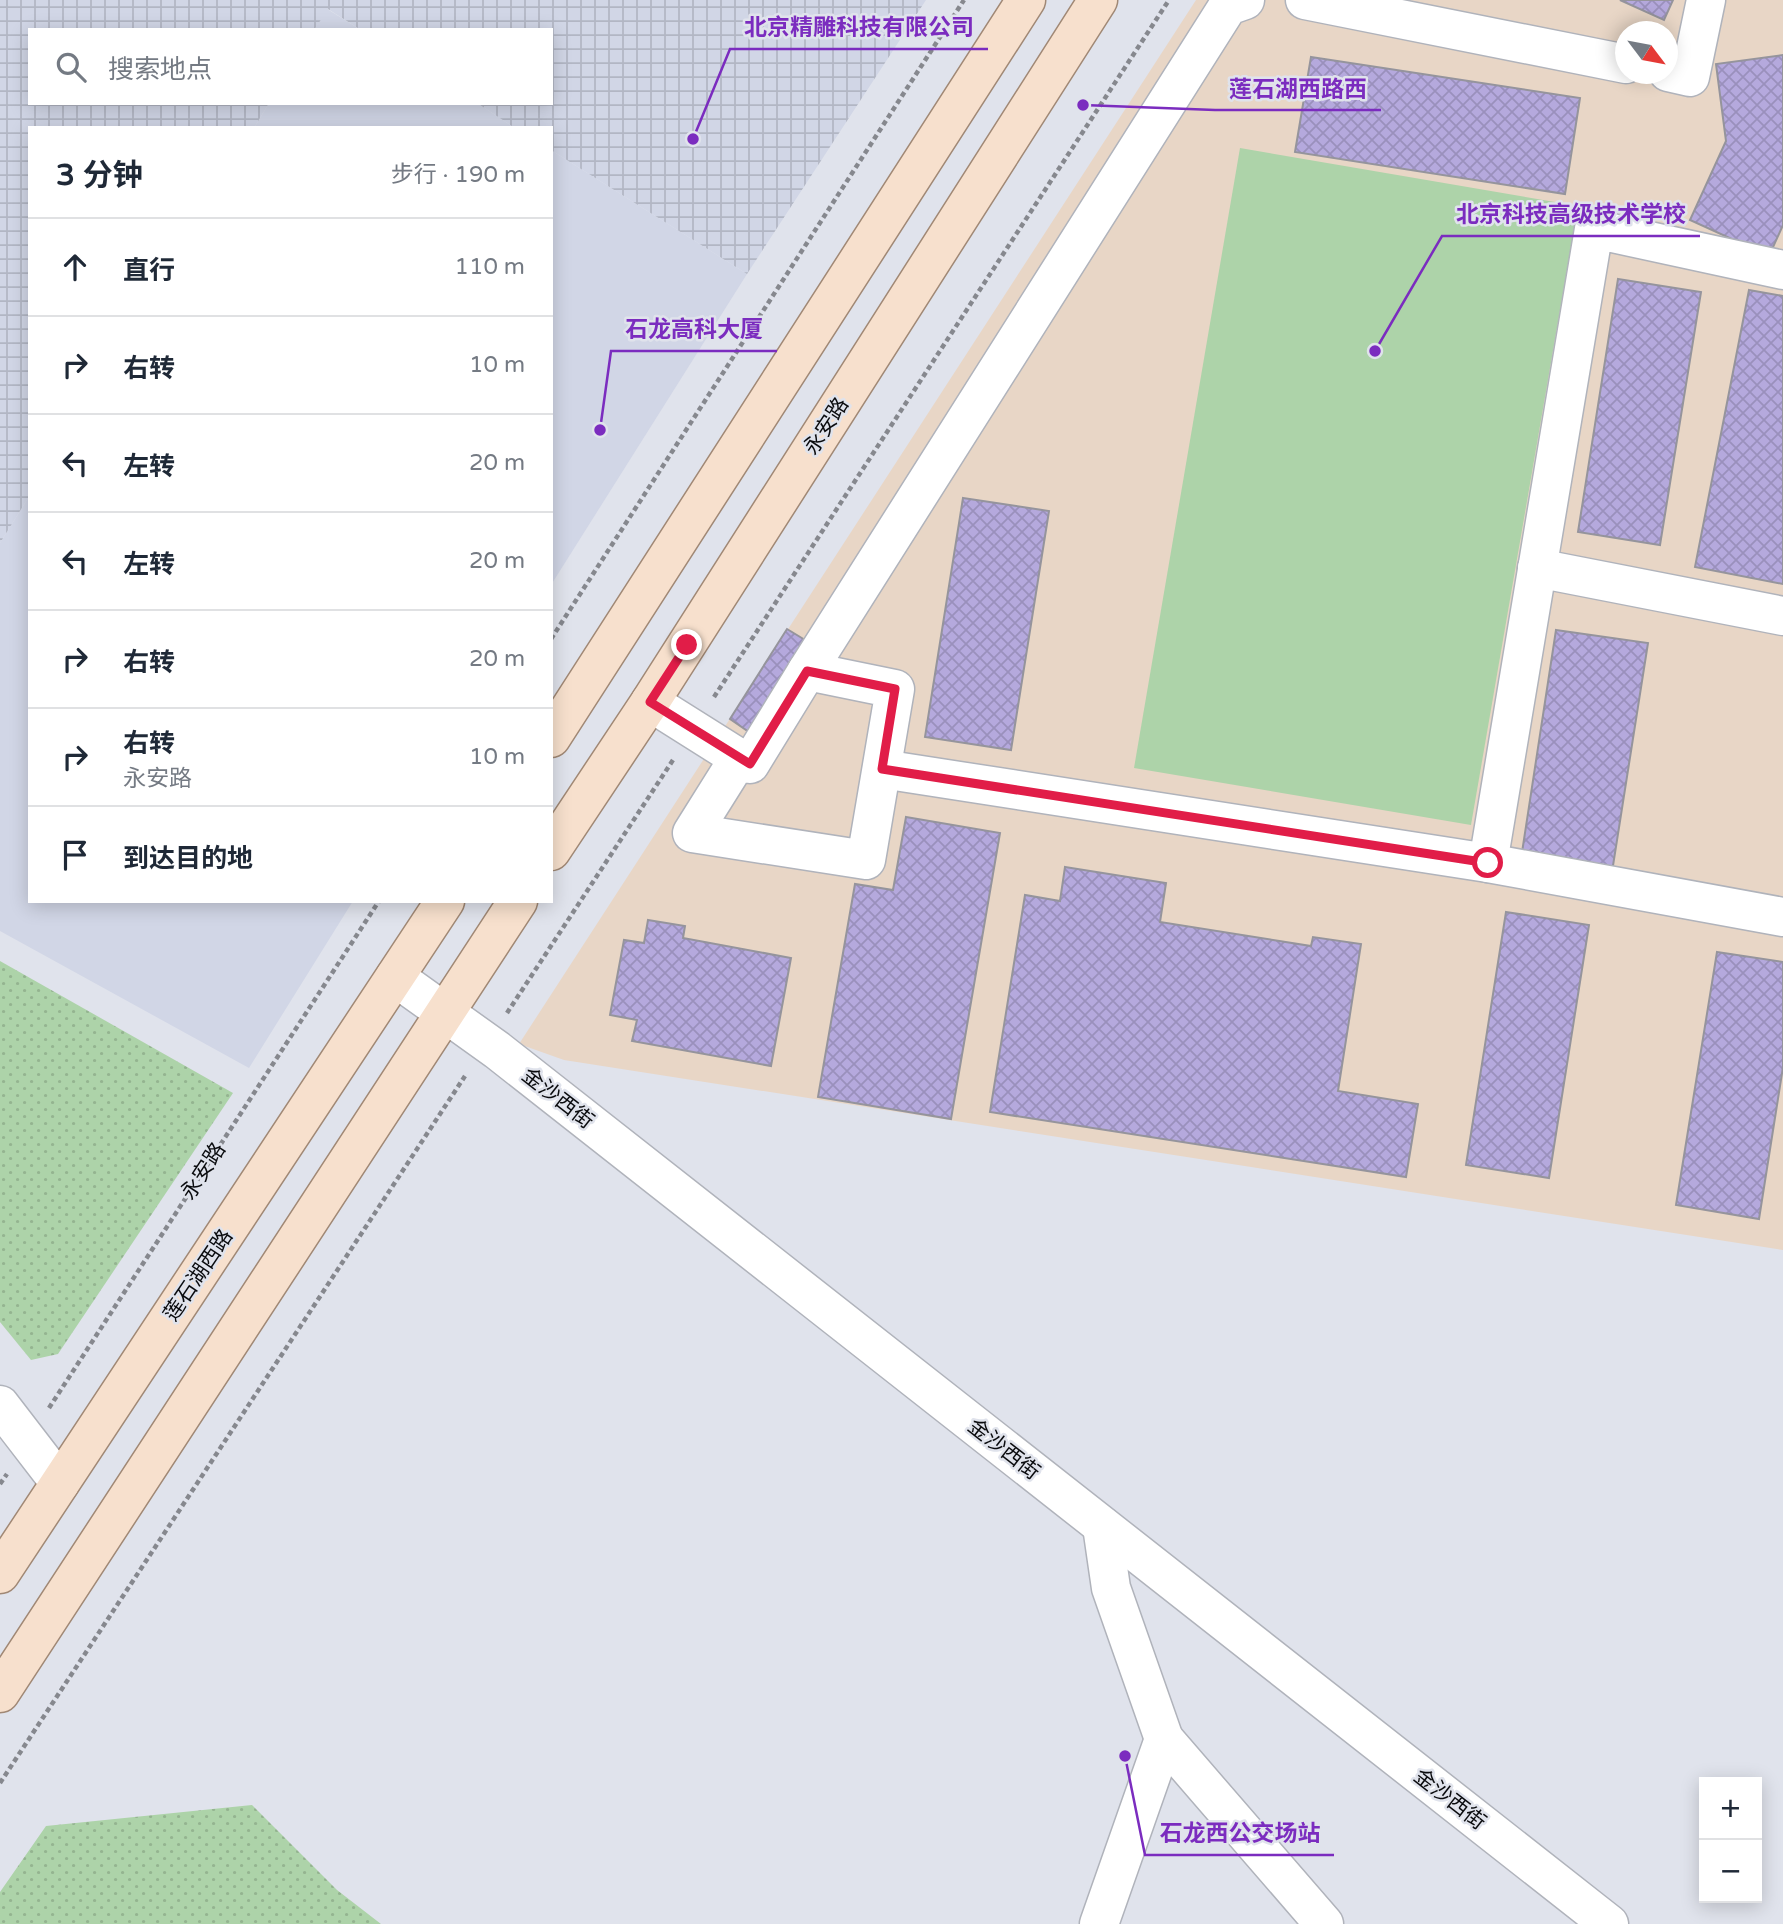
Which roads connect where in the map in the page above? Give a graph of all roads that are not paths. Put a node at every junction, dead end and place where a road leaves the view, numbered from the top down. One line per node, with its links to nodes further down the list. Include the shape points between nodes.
1 (1026, 0): 13 (main road)
2 (1098, 0): 12 (main road, 永安路)
3 (1245, 0): 11 (street, via 1228,6)
4 (1306, 0): 6 (street)
5 (1706, 0): 7 (street, via 1690,76)
6 (1615, 62)
7 (1678, 74)
8 (1783, 270): 9 (street, via 1594,229)
9 (1537, 568): 10 (street); 17 (street)
10 (1783, 616)
11 (807, 671): 14 (street, via 750,764); 15 (street, via 895,689)
12 (650, 702): 14 (street); 16 (main road, 永安路)
13 (553, 735)
14 (739, 758): 15 (street, via 692,833 866,860)
15 (882, 769): 17 (street)
16 (553, 848)
17 (1488, 863): 20 (street)
18 (444, 903): 21 (main road)
19 (517, 903): 22 (main road)
20 (1783, 917)
21 (395, 977): 22 (street, 金沙西街); 24 (main road, 莲石湖西路)
22 (444, 1013): 25 (street, 金沙西街); 27 (main road)
23 (0, 1405): 24 (street)
24 (60, 1483): 26 (main road, 莲石湖西路)
25 (1102, 1526): 28 (street, via 1111,1588); 31 (street, 金沙西街)
26 (0, 1574)
27 (0, 1693)
28 (1164, 1739): 29 (street); 30 (street)
29 (1098, 1924)
30 (1324, 1924)
31 (1609, 1924)

